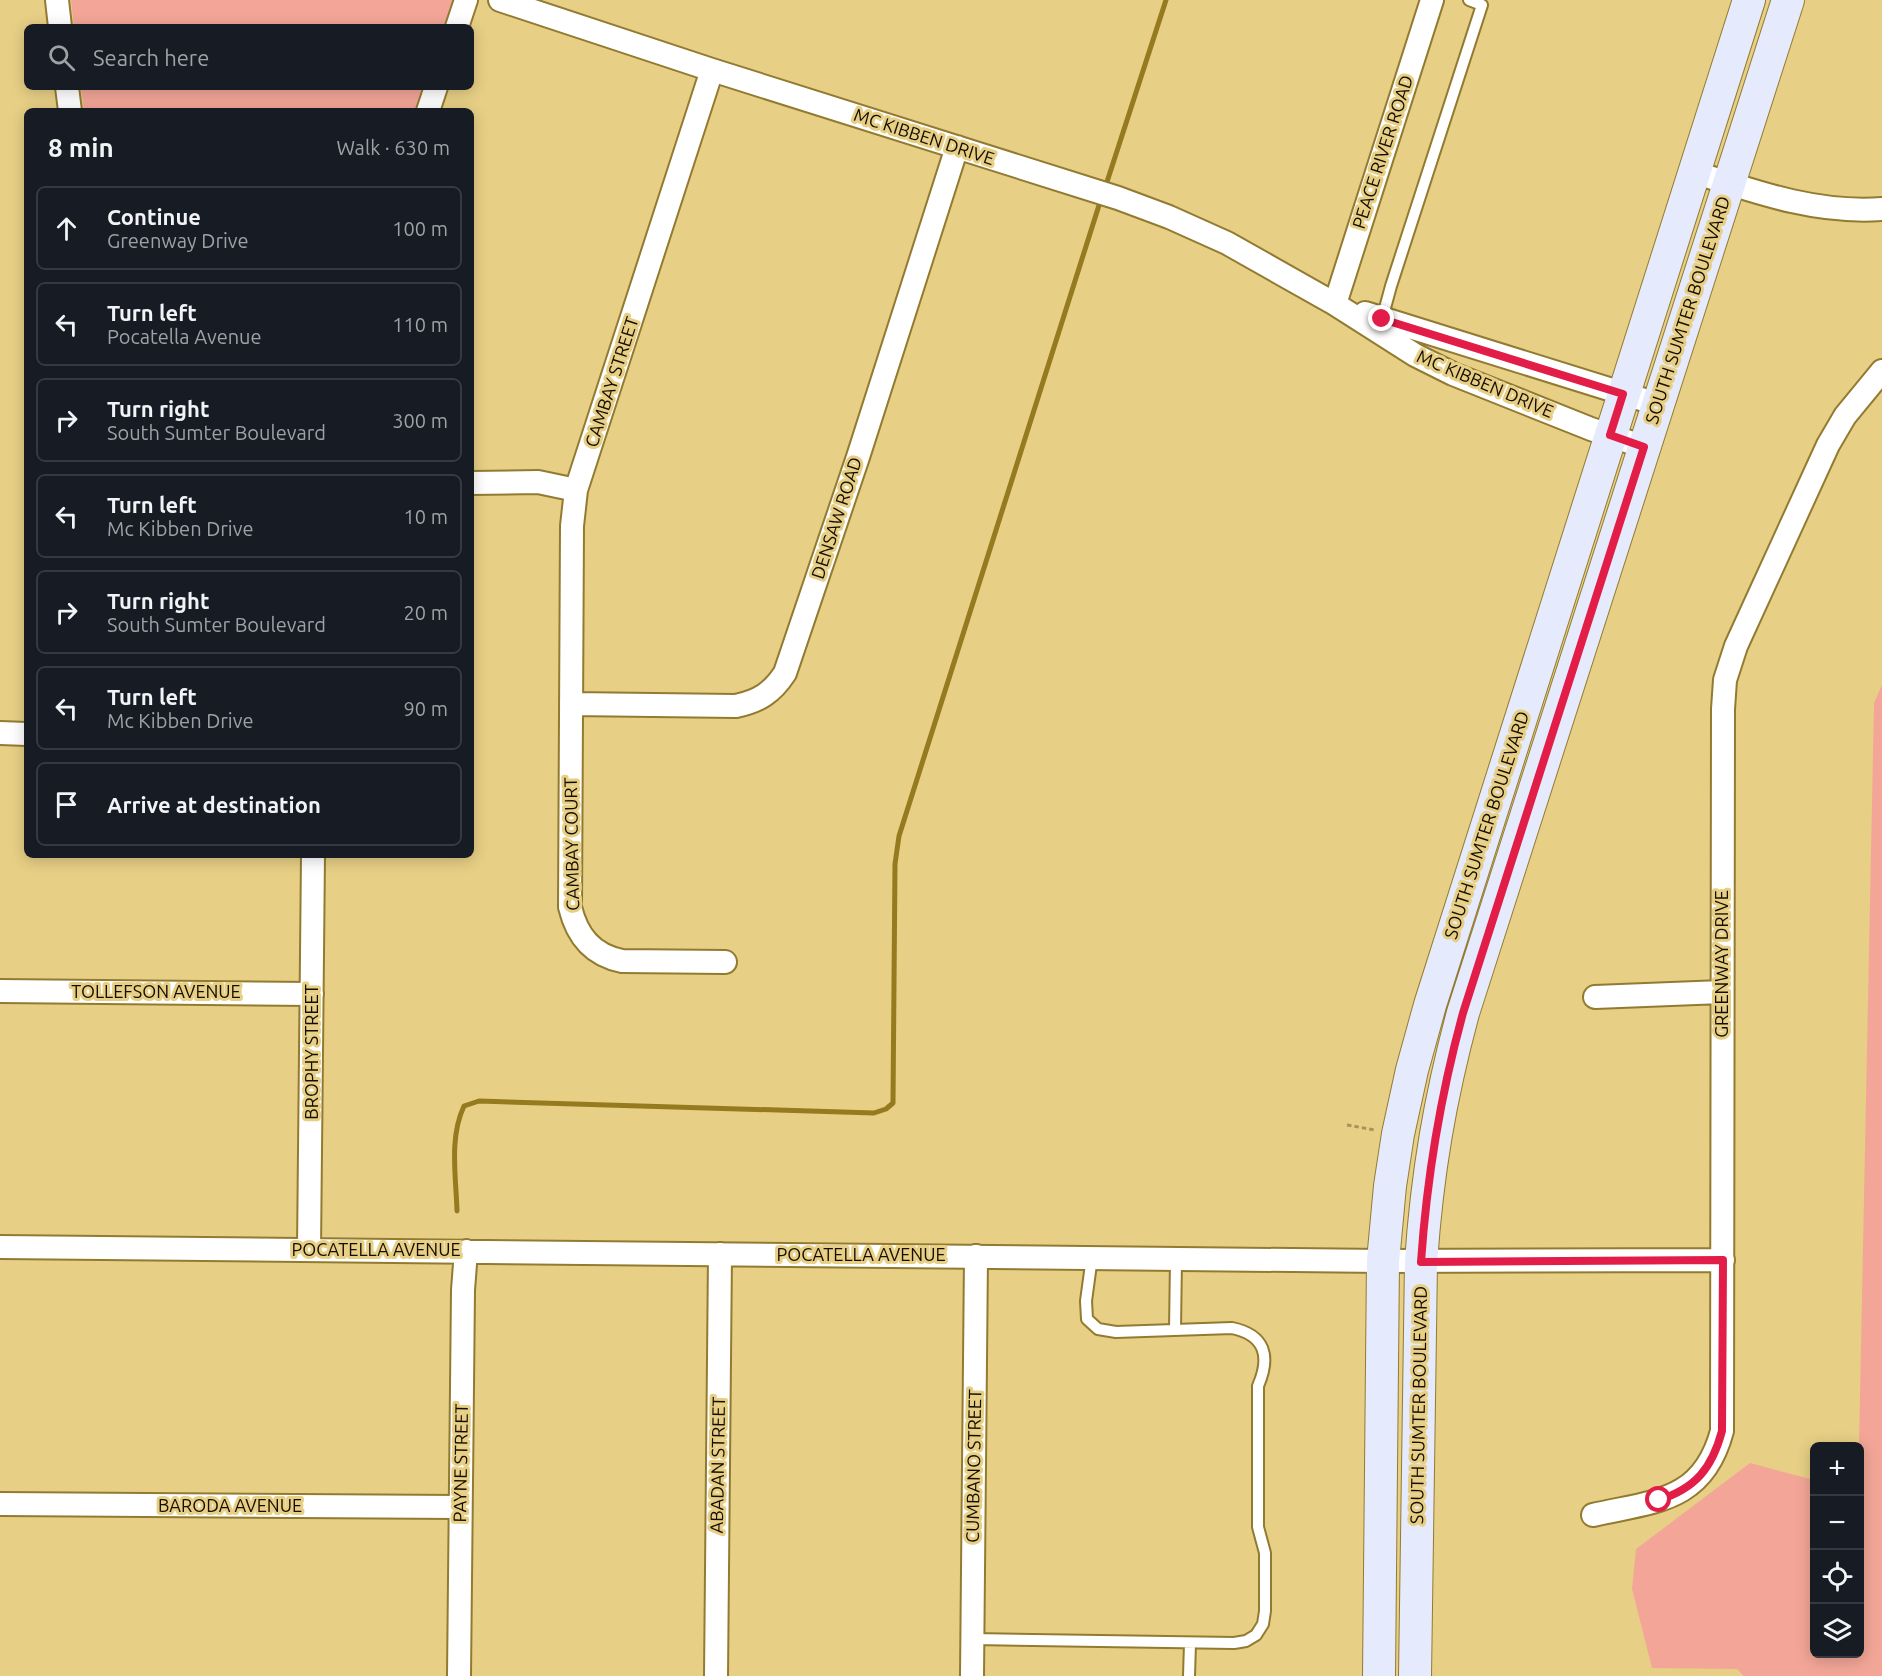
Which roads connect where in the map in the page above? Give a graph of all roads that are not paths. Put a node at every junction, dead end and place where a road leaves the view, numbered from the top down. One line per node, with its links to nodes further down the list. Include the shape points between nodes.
1 (57, 0): 8 (street)
2 (466, 0): 9 (street)
3 (500, 0): 10 (street, MC KIBBEN DRIVE)
4 (1432, 0): 19 (street, PEACE RIVER ROAD)
5 (1469, 0): 20 (lane, via 1482,5)
6 (1749, 0): 16 (main road, SOUTH SUMTER BOULEVARD)
7 (1788, 0): 17 (main road, SOUTH SUMTER BOULEVARD)
8 (60, 24)
9 (458, 24)
10 (712, 70): 15 (street, MC KIBBEN DRIVE); 27 (street, CAMBAY STREET)
11 (67, 90): 13 (street)
12 (435, 90): 14 (street)
13 (70, 108)
14 (429, 108)
15 (957, 147): 19 (street, MC KIBBEN DRIVE, via 1169,217 1227,243); 28 (street, DENSAW ROAD, via 785,674 777,687 752,703 736,706)
16 (1694, 172): 17 (street); 22 (main road, SOUTH SUMTER BOULEVARD)
17 (1728, 183): 18 (street, via 1797,203); 23 (main road, SOUTH SUMTER BOULEVARD)
18 (1882, 209)
19 (1335, 304): 20 (street, MC KIBBEN DRIVE); 24 (street, MC KIBBEN DRIVE, via 1415,355 1453,374)
20 (1382, 319): 22 (street, MC KIBBEN DRIVE)
21 (1882, 371): 34 (street, GREENWAY DRIVE, via 1851,408 1828,445 1736,646 1725,680)
22 (1623, 394): 23 (street, MC KIBBEN DRIVE); 24 (main road, SOUTH SUMTER BOULEVARD)
23 (1657, 404): 25 (main road, SOUTH SUMTER BOULEVARD)
24 (1610, 435): 25 (street, MC KIBBEN DRIVE); 45 (main road, SOUTH SUMTER BOULEVARD, via 1412,1070 1390,1186)
25 (1644, 447): 46 (main road, SOUTH SUMTER BOULEVARD, via 1463,1013 1434,1139)
26 (474, 483): 27 (street, via 538,482)
27 (576, 490): 28 (street, CAMBAY STREET, via 572,526)
28 (571, 704): 32 (street, CAMBAY COURT, via 570,907 585,941 600,954 622,962)
29 (0, 734): 30 (street)
30 (24, 734)
31 (313, 858): 35 (street, BROPHY STREET)
32 (725, 962)
33 (0, 991): 35 (street, TOLLEFSON AVENUE)
34 (1722, 992): 36 (street); 44 (street, GREENWAY DRIVE)
35 (312, 994): 38 (street, BROPHY STREET)
36 (1595, 997)
37 (0, 1247): 38 (street, POCATELLA AVENUE)
38 (309, 1250): 39 (street, POCATELLA AVENUE)
39 (466, 1251): 40 (street, POCATELLA AVENUE); 49 (street, PAYNE STREET)
40 (720, 1254): 41 (street, POCATELLA AVENUE); 54 (street, ABADAN STREET)
41 (976, 1256): 42 (street, POCATELLA AVENUE); 51 (street, CUMBANO STREET)
42 (1092, 1257): 43 (street, POCATELLA AVENUE); 47 (lane, via 1087,1319 1098,1329)
43 (1176, 1258): 45 (street, POCATELLA AVENUE); 47 (lane)
44 (1723, 1260): 46 (street, POCATELLA AVENUE); 50 (street, GREENWAY DRIVE, via 1723,1421 1717,1450 1701,1475 1673,1496)
45 (1383, 1261): 46 (street, POCATELLA AVENUE); 57 (main road, SOUTH SUMTER BOULEVARD)
46 (1421, 1262): 58 (main road, SOUTH SUMTER BOULEVARD)
47 (1176, 1330): 52 (lane, via 1244,1331 1261,1345 1265,1363 1258,1386 1258,1527 1265,1553 1263,1624 1246,1641)
48 (0, 1504): 49 (street, BARODA AVENUE)
49 (460, 1507): 53 (street, PAYNE STREET)
50 (1593, 1515)
51 (972, 1640): 52 (lane); 55 (street, CUMBANO STREET)
52 (1190, 1643): 56 (lane)
53 (459, 1676)
54 (716, 1676)
55 (972, 1676)
56 (1189, 1676)
57 (1378, 1676)
58 (1415, 1676)

